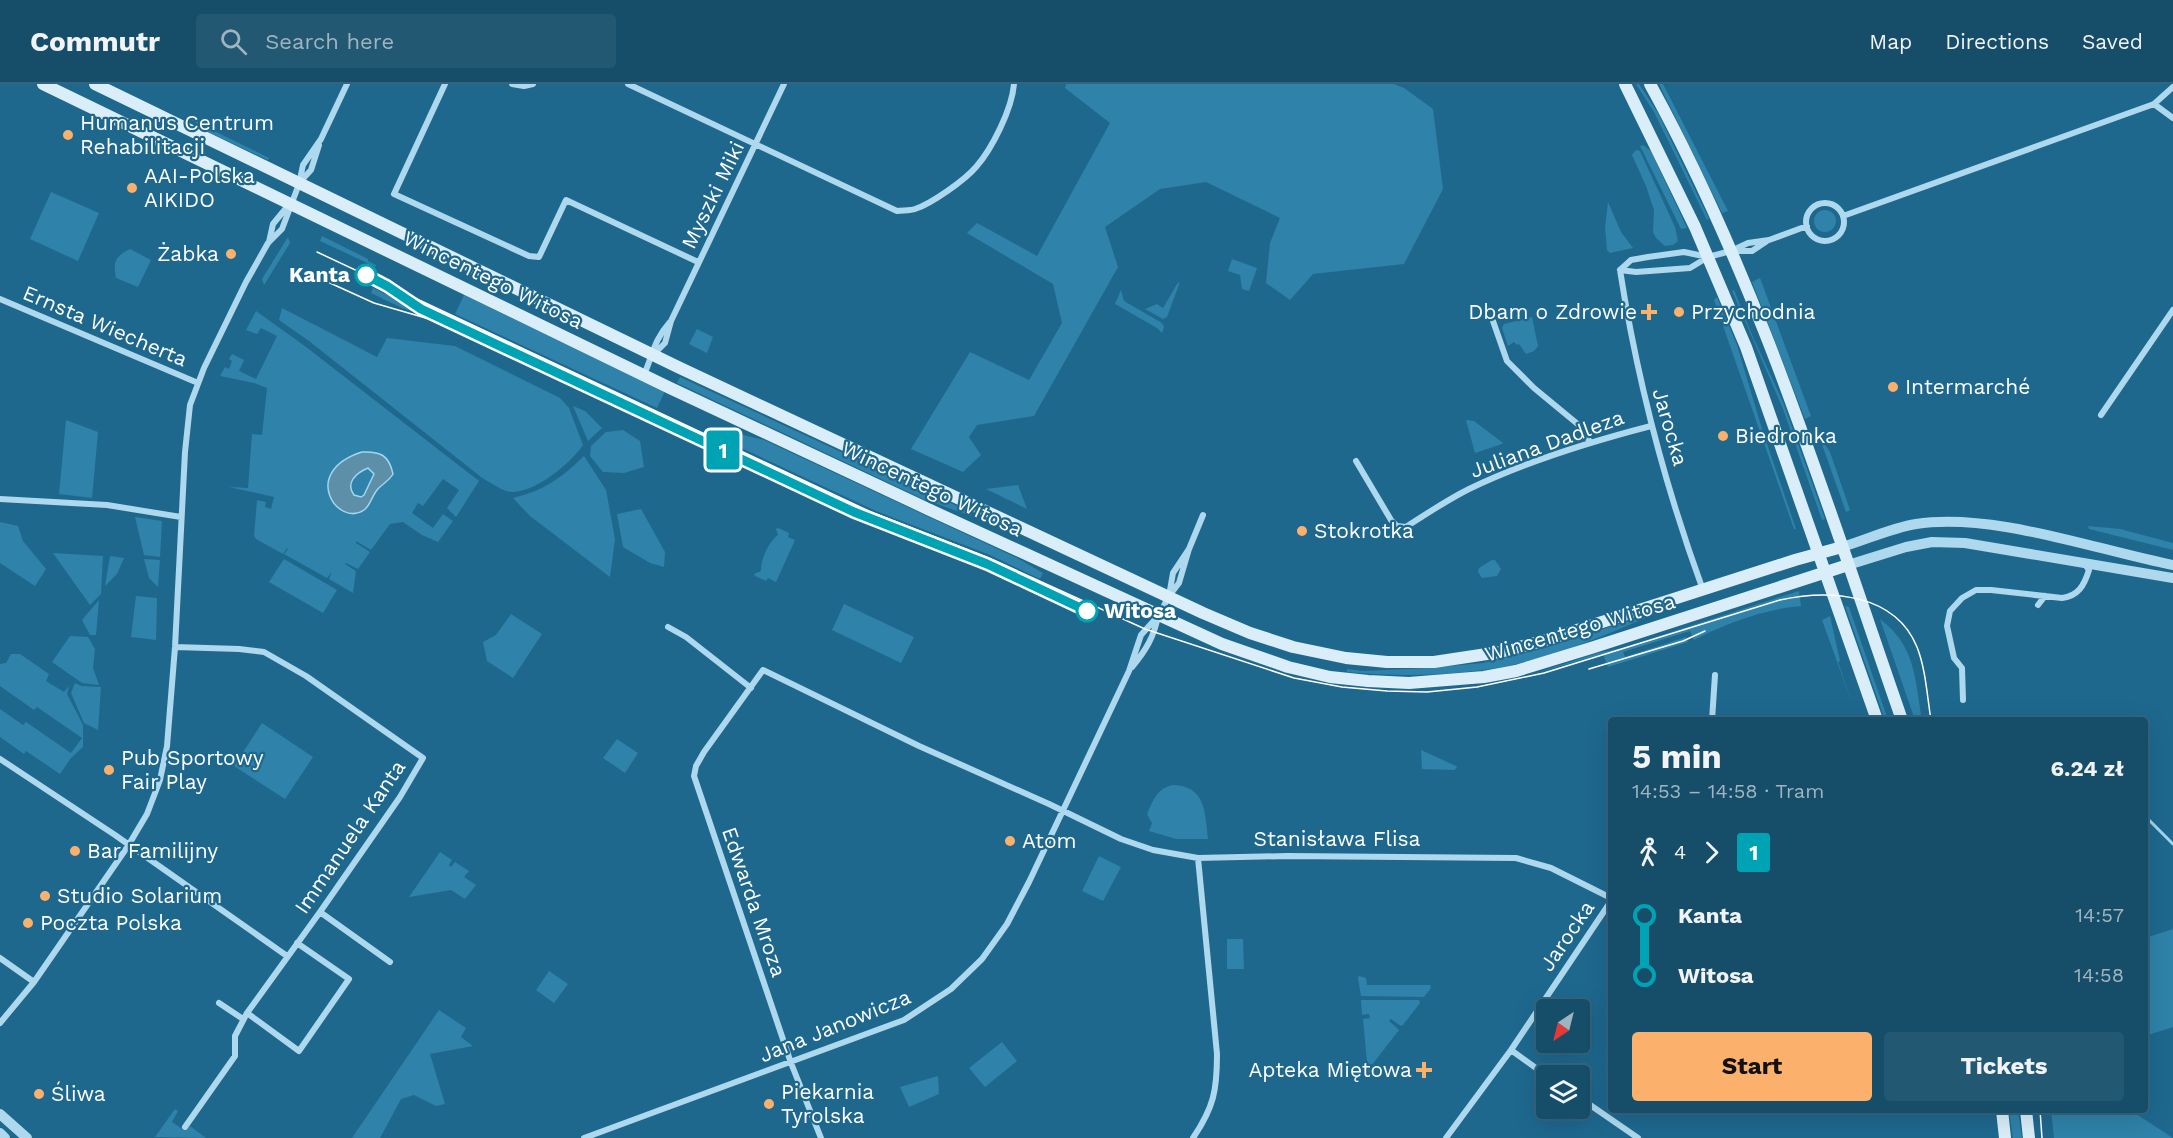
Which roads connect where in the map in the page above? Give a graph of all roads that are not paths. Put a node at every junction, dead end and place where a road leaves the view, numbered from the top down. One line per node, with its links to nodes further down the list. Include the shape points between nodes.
1 (43, 84): 17 (main road, Wincentego Witosa)
2 (95, 84): 16 (main road, Wincentego Witosa)
3 (347, 84): 16 (street, via 321,139 303,165)
4 (445, 84): 22 (street, via 394,194 529,256 539,257 566,200)
5 (512, 84): 6 (street)
6 (533, 84)
7 (628, 84): 15 (street)
8 (784, 84): 15 (street, Myszki Miki)
9 (1014, 84): 15 (street, via 989,149 975,169 913,210 897,210)
10 (1625, 84): 21 (main road)
11 (1650, 84): 20 (main road)
12 (2173, 87): 13 (street)
13 (2154, 104): 14 (street); 18 (street)
14 (2173, 118)
15 (757, 144): 22 (street, Myszki Miki)
16 (299, 184): 17 (street); 27 (main road, Wincentego Witosa)
17 (291, 203): 28 (main road, Wincentego Witosa); 29 (street, via 282,229 268,243 246,282)
18 (1843, 216): 19 (street, via 1836,206 1820,204 1810,210); 19 (street, via 1844,227 1833,239 1814,237)
19 (1807, 226): 20 (street, via 1752,251)
20 (1731, 251): 21 (street); 37 (main road, via 1787,391)
21 (1708, 257): 23 (street, via 1690,268); 23 (street, via 1684,252 1648,257 1631,260); 38 (main road, via 1765,398)
22 (698, 262): 27 (street, Myszki Miki)
23 (1620, 270): 31 (street, Jarocka, via 1629,329)
24 (0, 299): 29 (street, Ernsta Wiecherta)
25 (2173, 310): 30 (street)
26 (1493, 321): 32 (street, via 1508,361 1580,426)
27 (652, 355): 28 (street, Myszki Miki); 45 (main road, Wincentego Witosa)
28 (644, 375): 48 (main road, Wincentego Witosa)
29 (198, 383): 36 (street, via 190,405)
30 (2102, 415)
31 (1652, 426): 32 (street, Juliana Dadleza); 44 (street, Jarocka)
32 (1590, 442): 33 (street, Juliana Dadleza, via 1466,490 1406,527 1391,520)
33 (1356, 461)
34 (0, 499): 36 (street, via 107,506)
35 (1203, 515): 45 (street, via 1173,573)
36 (181, 517): 50 (street)
37 (1842, 547): 38 (main road, Wincentego Witosa); 40 (main road); 41 (street, via 1914,525 1961,522 2020,530)
38 (1819, 553): 42 (main road); 44 (main road, Wincentego Witosa)
39 (2084, 562): 40 (street, via 1965,543 1932,542); 43 (street); 46 (street, via 2089,570 2077,593 2062,598)
40 (1848, 565): 42 (main road, Wincentego Witosa); 57 (main road)
41 (2173, 565)
42 (1826, 572): 48 (main road, Wincentego Witosa, via 1516,671 1409,683 1330,677 1287,668); 56 (main road)
43 (2173, 578)
44 (1703, 590): 45 (main road, Wincentego Witosa, via 1500,652 1434,662 1346,658 1293,647 1250,633)
45 (1168, 596): 48 (street)
46 (2045, 596): 47 (street); 54 (street, via 1976,590 1950,611 1947,626 1954,658 1962,668)
47 (2038, 605)
48 (1159, 615): 51 (street, Jana Janowicza, via 1148,647); 51 (street, Jana Janowicza, via 1141,635)
49 (668, 627): 53 (street)
50 (175, 647): 60 (street, via 167,746 160,780 147,814); 64 (street, Immanuela Kanta, via 264,652 306,676 423,758)
51 (1129, 671): 59 (street, Jana Janowicza)
52 (1715, 675): 55 (street)
53 (751, 688): 59 (street, Edwarda Mroza, via 763,670); 74 (street, Edwarda Mroza, via 704,752 694,776)
54 (1963, 700)
55 (1712, 717)
56 (1876, 717)
57 (1901, 717)
58 (0, 759): 60 (street)
59 (1063, 811): 61 (street, Stanisława Flisa, via 1153,850); 74 (street, Jana Janowicza, via 1007,924 982,959 951,989 904,1020)
60 (128, 846): 66 (street); 69 (street)
61 (1198, 858): 62 (street, Stanisława Flisa, via 1516,858 1551,868); 86 (street, via 1217,1078 1213,1101)
62 (1608, 897)
63 (1608, 904): 73 (street, Jarocka)
64 (320, 912): 65 (street, Immanuela Kanta); 68 (street)
65 (297, 943): 66 (street, Immanuela Kanta); 71 (street, via 349,979 299,1051)
66 (287, 956): 71 (street, Immanuela Kanta)
67 (0, 958): 69 (street)
68 (390, 962)
69 (34, 982): 72 (street)
70 (219, 1003): 71 (street)
71 (245, 1016): 80 (street, Immanuela Kanta, via 235,1036 235,1056)
72 (0, 1023)
73 (1511, 1050): 75 (street); 87 (street, Jarocka)
74 (791, 1063): 84 (street, Jana Janowicza); 85 (street, Edwarda Mroza)
75 (1536, 1068)
76 (1590, 1105): 88 (street)
77 (2002, 1113): 89 (main road)
78 (2026, 1113): 90 (main road)
79 (0, 1114): 83 (street)
80 (185, 1127)
81 (0, 1133): 82 (street)
82 (5, 1138)
83 (27, 1138)
84 (584, 1138)
85 (821, 1138)
86 (1193, 1138)
87 (1446, 1138)
88 (1638, 1138)
89 (2006, 1138)
90 (2029, 1138)

